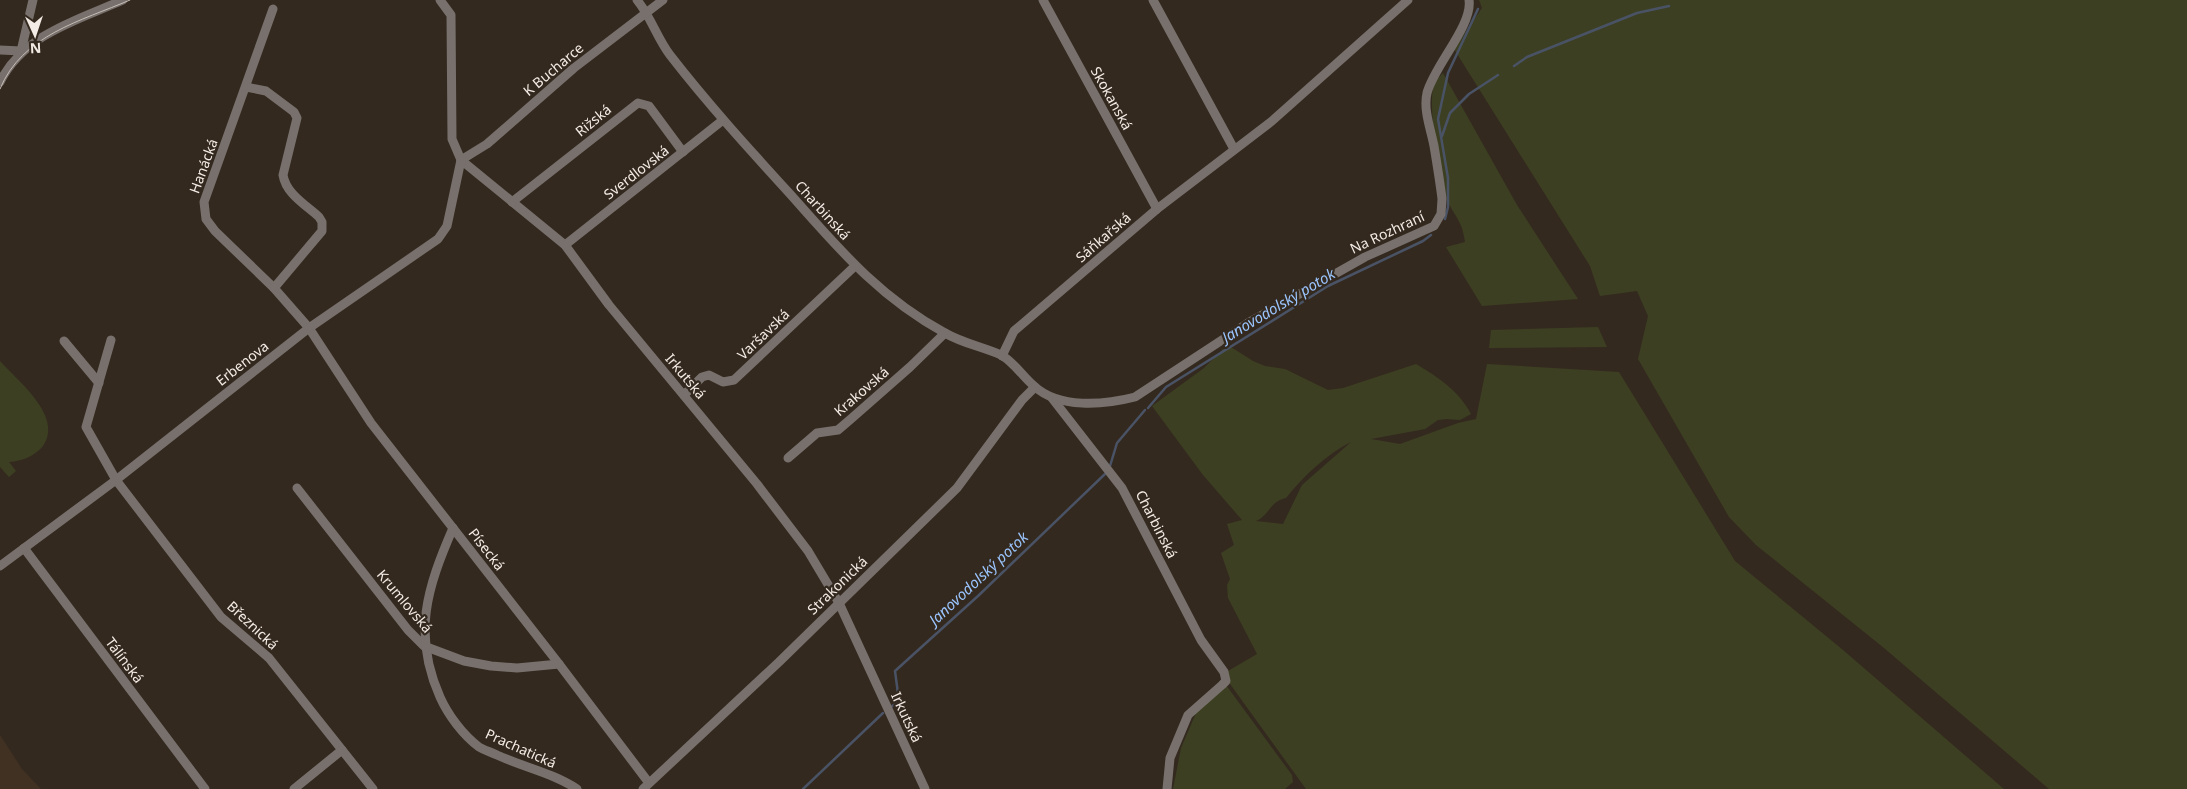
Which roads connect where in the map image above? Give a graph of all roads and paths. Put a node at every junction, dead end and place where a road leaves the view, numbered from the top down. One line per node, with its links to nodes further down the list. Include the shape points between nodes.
1 (32, 0): 13 (street)
2 (123, 0): 13 (street, via 41,37)
3 (440, 0): 19 (street, Irkutská, via 451,14 452,139)
4 (637, 0): 11 (street, Charbinská)
5 (663, 0): 11 (street, K Bucharce)
6 (1043, 0): 21 (street, Skokanská)
7 (1153, 0): 17 (street)
8 (1408, 0): 17 (street, Sáňkařská, via 1272,121)
9 (1469, 0): 33 (street, Na Rozhraní, via 1463,25 1433,76 1426,95 1442,199 1434,226 1365,257 1248,323 1135,397 1096,402)
10 (273, 9): 15 (street, Hanácká)
11 (647, 12): 16 (street, Charbinská, via 668,52); 19 (street, K Bucharce, via 574,68 486,144)
12 (0, 50): 13 (street)
13 (22, 51): 14 (street)
14 (0, 82)
15 (246, 88): 24 (street, Hanácká, via 204,202 204,211 216,232); 24 (street, via 266,91 294,112 297,118 284,182 288,190 322,222 322,231)
16 (723, 120): 18 (street, Sverdlovská); 23 (street, Charbinská)
17 (1234, 148): 21 (street, Sáňkařská)
18 (683, 152): 20 (street, Rižská, via 649,106 638,103); 22 (street, Sverdlovská)
19 (461, 160): 20 (street, Irkutská); 25 (street, Erbenova, via 446,226 438,239)
20 (512, 202): 22 (street, Irkutská)
21 (1157, 208): 29 (street, Sáňkařská, via 1014,331)
22 (565, 246): 32 (street, Irkutská)
23 (855, 266): 26 (street, Charbinská, via 880,289); 32 (street, Varšavská, via 734,380 723,382 709,375)
24 (274, 288): 25 (street, Hanácká)
25 (309, 328): 35 (street, Erbenova); 37 (street, Písecká, via 371,423)
26 (945, 333): 29 (street, Charbinská); 34 (street, Krakovská, via 838,430 817,433)
27 (111, 340): 30 (street, Březnická)
28 (64, 342): 30 (street)
29 (1002, 356): 31 (street, Charbinská)
30 (99, 383): 35 (street, Březnická, via 86,427)
31 (1035, 387): 33 (street, Na Rozhraní); 40 (street, Strakonická, via 957,488)
32 (684, 395): 40 (street, Irkutská, via 808,551)
33 (1052, 398): 50 (street, Charbinská, via 1122,488 1201,640 1224,672 1226,680 1222,686 1188,715 1170,758)
34 (788, 458)
35 (116, 480): 38 (street, Erbenova); 43 (street, Březnická, via 222,617 270,658)
36 (297, 488): 41 (street, Krumlovská)
37 (453, 528): 41 (street, Prachatická, via 426,605); 42 (street, Písecká)
38 (24, 548): 39 (street, Erbenova); 45 (street, Tálínská)
39 (0, 566)
40 (839, 603): 44 (street, Strakonická); 49 (street, Irkutská)
41 (424, 646): 42 (street, Krumlovská, via 464,661 491,666 517,668); 48 (street, Prachatická, via 429,670 447,712 480,747 566,781)
42 (560, 664): 44 (street, Písecká)
43 (342, 750): 46 (street); 47 (street, Březnická)
44 (646, 786)
45 (205, 789)
46 (294, 789)
47 (373, 789)
48 (577, 789)
49 (925, 789)
50 (1167, 789)

